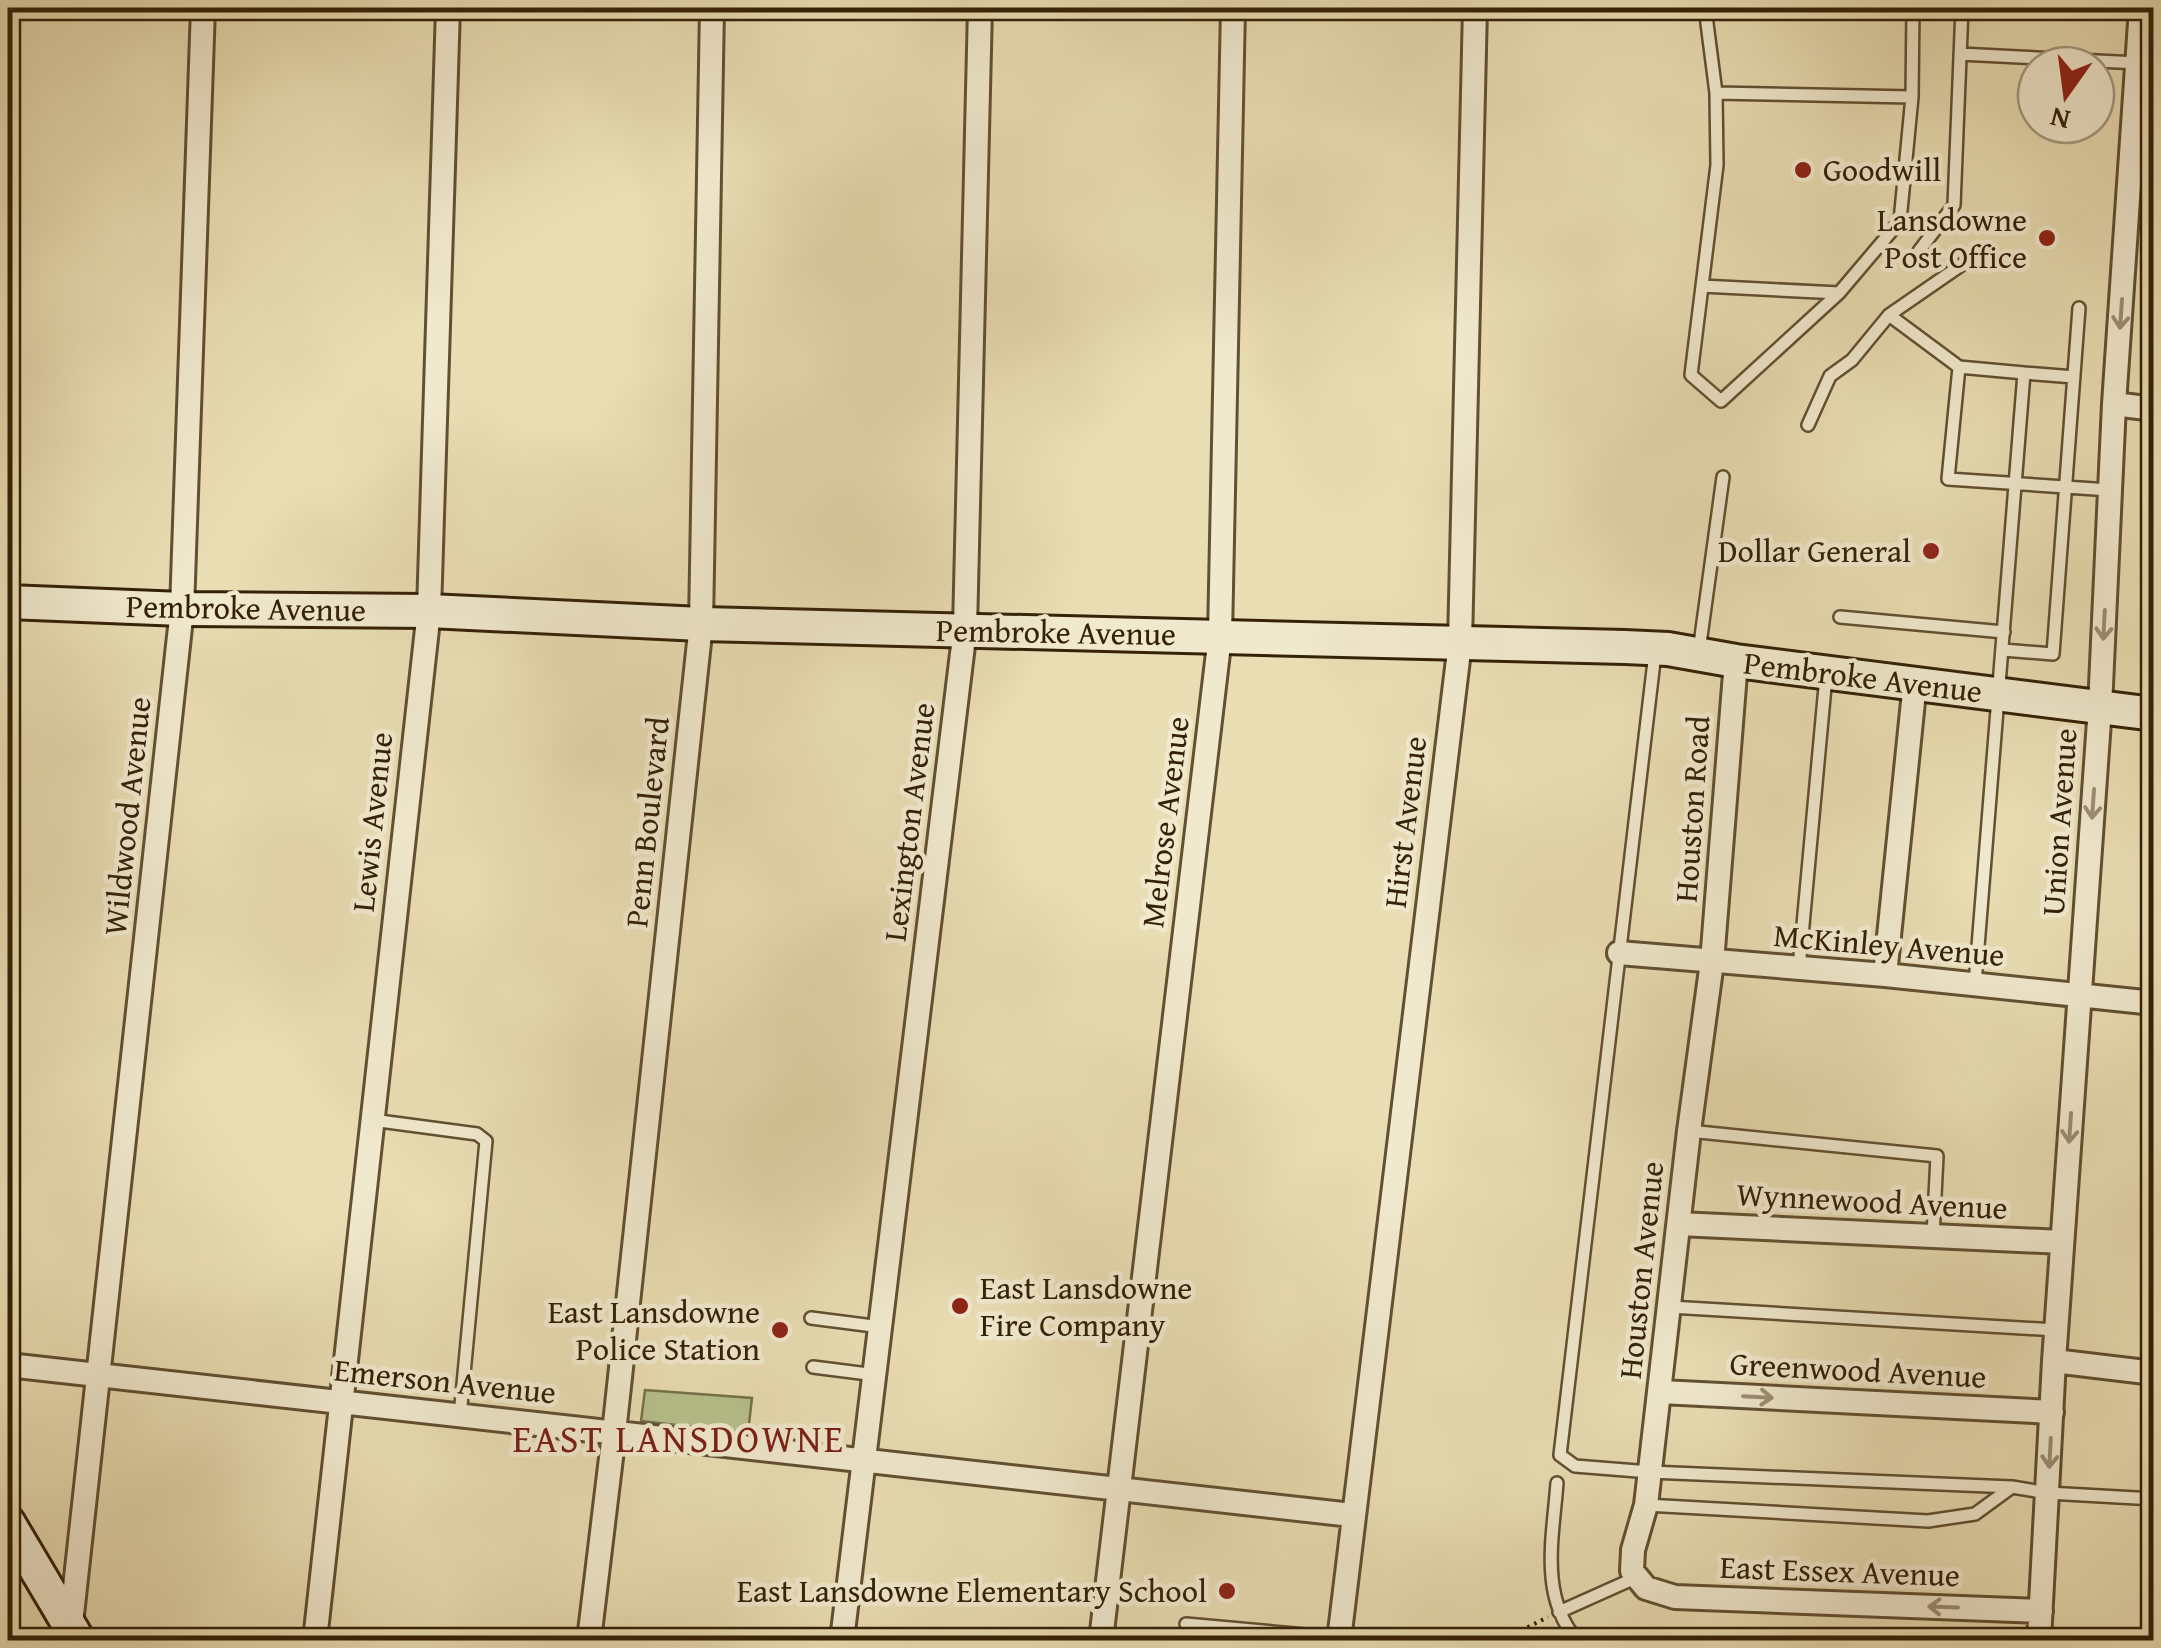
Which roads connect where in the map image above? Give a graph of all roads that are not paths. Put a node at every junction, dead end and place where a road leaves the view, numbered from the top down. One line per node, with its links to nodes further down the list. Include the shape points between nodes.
1 (203, 8): 33 (street, Wildwood Avenue)
2 (448, 8): 34 (street, Lewis Avenue)
3 (712, 8): 36 (street, Penn Boulevard)
4 (980, 8): 37 (street, Lexington Avenue)
5 (1234, 8): 39 (street, Melrose Avenue)
6 (1474, 8): 40 (street, Hirst Avenue)
7 (1705, 8): 13 (lane)
8 (1914, 8): 14 (lane)
9 (1962, 8): 11 (lane)
10 (2141, 8): 12 (street, Union Avenue)
11 (1960, 54): 12 (lane); 16 (lane, via 1954,205)
12 (2138, 63): 15 (street, Union Avenue)
13 (1716, 93): 14 (lane); 18 (lane, via 1716,164)
14 (1912, 97): 19 (lane, via 1900,220)
15 (2144, 130): 25 (street, Union Avenue, one-way to 25)
16 (1919, 251)
17 (1973, 257): 21 (lane)
18 (1702, 286): 19 (lane); 19 (lane, via 1691,376 1721,401)
19 (1839, 293)
20 (2079, 308): 24 (lane)
21 (1889, 315): 22 (lane); 27 (lane, via 1830,376)
22 (1959, 367): 23 (lane); 29 (lane, via 1948,479)
23 (2024, 373): 24 (lane); 29 (lane)
24 (2074, 377): 30 (lane)
25 (2114, 404): 26 (street); 31 (street, Union Avenue)
26 (2154, 408)
27 (1808, 425)
28 (1723, 477): 43 (lane)
29 (2016, 483): 30 (lane); 38 (lane)
30 (2066, 486): 31 (lane); 42 (lane, via 2053,654)
31 (2110, 490): 48 (street, Union Avenue, one-way to 48)
32 (8, 602): 33 (street, Pembroke Avenue)
33 (182, 608): 34 (street, Pembroke Avenue); 71 (street, Wildwood Avenue)
34 (428, 611): 36 (street, Pembroke Avenue); 57 (street, Lewis Avenue)
35 (1840, 616): 38 (lane)
36 (701, 624): 37 (street, Pembroke Avenue); 76 (street, Penn Boulevard)
37 (966, 629): 39 (street, Pembroke Avenue); 64 (street, Lexington Avenue)
38 (2004, 632): 42 (lane)
39 (1220, 636): 40 (street, Pembroke Avenue); 81 (street, Melrose Avenue)
40 (1460, 643): 41 (street, Pembroke Avenue); 85 (street, Hirst Avenue)
41 (1655, 648): 43 (street, Pembroke Avenue); 50 (lane)
42 (2002, 650): 47 (lane)
43 (1698, 655): 44 (street, Pembroke Avenue)
44 (1736, 661): 45 (street, Pembroke Avenue); 51 (street, Houston Road)
45 (1826, 672): 46 (street, Pembroke Avenue); 52 (lane)
46 (1915, 682): 47 (street, Pembroke Avenue); 53 (street)
47 (1999, 693): 48 (street, Pembroke Avenue); 54 (lane)
48 (2100, 707): 49 (street, Pembroke Avenue); 55 (street, Union Avenue, one-way to 55)
49 (2154, 714)
50 (1619, 954): 51 (street, McKinley Avenue); 78 (lane, via 1560,1454 1575,1466)
51 (1712, 962): 52 (street, McKinley Avenue); 58 (street, Houston Avenue)
52 (1800, 968): 53 (street, McKinley Avenue)
53 (1885, 975): 54 (street, McKinley Avenue)
54 (1975, 984): 55 (street, McKinley Avenue)
55 (2079, 996): 56 (street, McKinley Avenue); 61 (street, Union Avenue, one-way to 61)
56 (2154, 1003)
57 (372, 1120): 73 (street, Lewis Avenue); 75 (lane, via 477,1134 486,1141)
58 (1688, 1131): 59 (street, Houston Avenue); 60 (lane, via 1936,1156)
59 (1679, 1224): 60 (street, Wynnewood Avenue); 62 (street, Houston Avenue)
60 (1933, 1236): 61 (street, Wynnewood Avenue)
61 (2062, 1242): 65 (street, Union Avenue)
62 (1670, 1307): 65 (lane); 72 (street, Houston Avenue)
63 (811, 1318): 64 (lane)
64 (881, 1327): 70 (street, Lexington Avenue)
65 (2056, 1330): 66 (street, Union Avenue)
66 (2054, 1361): 69 (street); 74 (street, Union Avenue)
67 (8, 1365): 71 (street, Emerson Avenue)
68 (813, 1367): 70 (lane)
69 (2154, 1373)
70 (876, 1375): 77 (street, Lexington Avenue)
71 (100, 1376): 73 (street, Emerson Avenue); 92 (street, Wildwood Avenue)
72 (1661, 1392): 74 (street, Greenwood Avenue, one-way to 74); 78 (street, Houston Avenue)
73 (341, 1402): 75 (street, Emerson Avenue); 94 (street, Lewis Avenue)
74 (2052, 1412): 82 (street, Union Avenue, one-way to 82)
75 (460, 1416): 76 (street, Emerson Avenue)
76 (614, 1432): 77 (street, Emerson Avenue); 95 (street, Penn Boulevard)
77 (865, 1460): 81 (street, Emerson Avenue); 96 (street, Lexington Avenue)
78 (1650, 1472): 80 (lane); 84 (street, Houston Avenue)
79 (1557, 1483): 90 (lane, via 1550,1580)
80 (2012, 1488): 82 (lane); 84 (lane, via 1975,1514 1928,1521)
81 (1120, 1489): 85 (street, Emerson Avenue); 97 (street, Melrose Avenue)
82 (2048, 1493): 83 (lane); 89 (street, Union Avenue)
83 (2154, 1499)
84 (1646, 1504): 88 (street, Houston Avenue, via 1634,1550)
85 (1352, 1516): 93 (street, Hirst Avenue)
86 (8, 1522): 87 (street)
87 (22, 1569): 92 (street)
88 (1637, 1580): 89 (street, East Essex Avenue, one-way to 88, via 1675,1597); 90 (lane)
89 (2041, 1611): 99 (street, Union Avenue)
90 (1559, 1612): 98 (lane)
91 (1186, 1624): 93 (lane)
92 (73, 1636)
93 (1339, 1639)
94 (315, 1640)
95 (588, 1640)
96 (842, 1640)
97 (1101, 1640)
98 (1577, 1640)
99 (2040, 1640)

